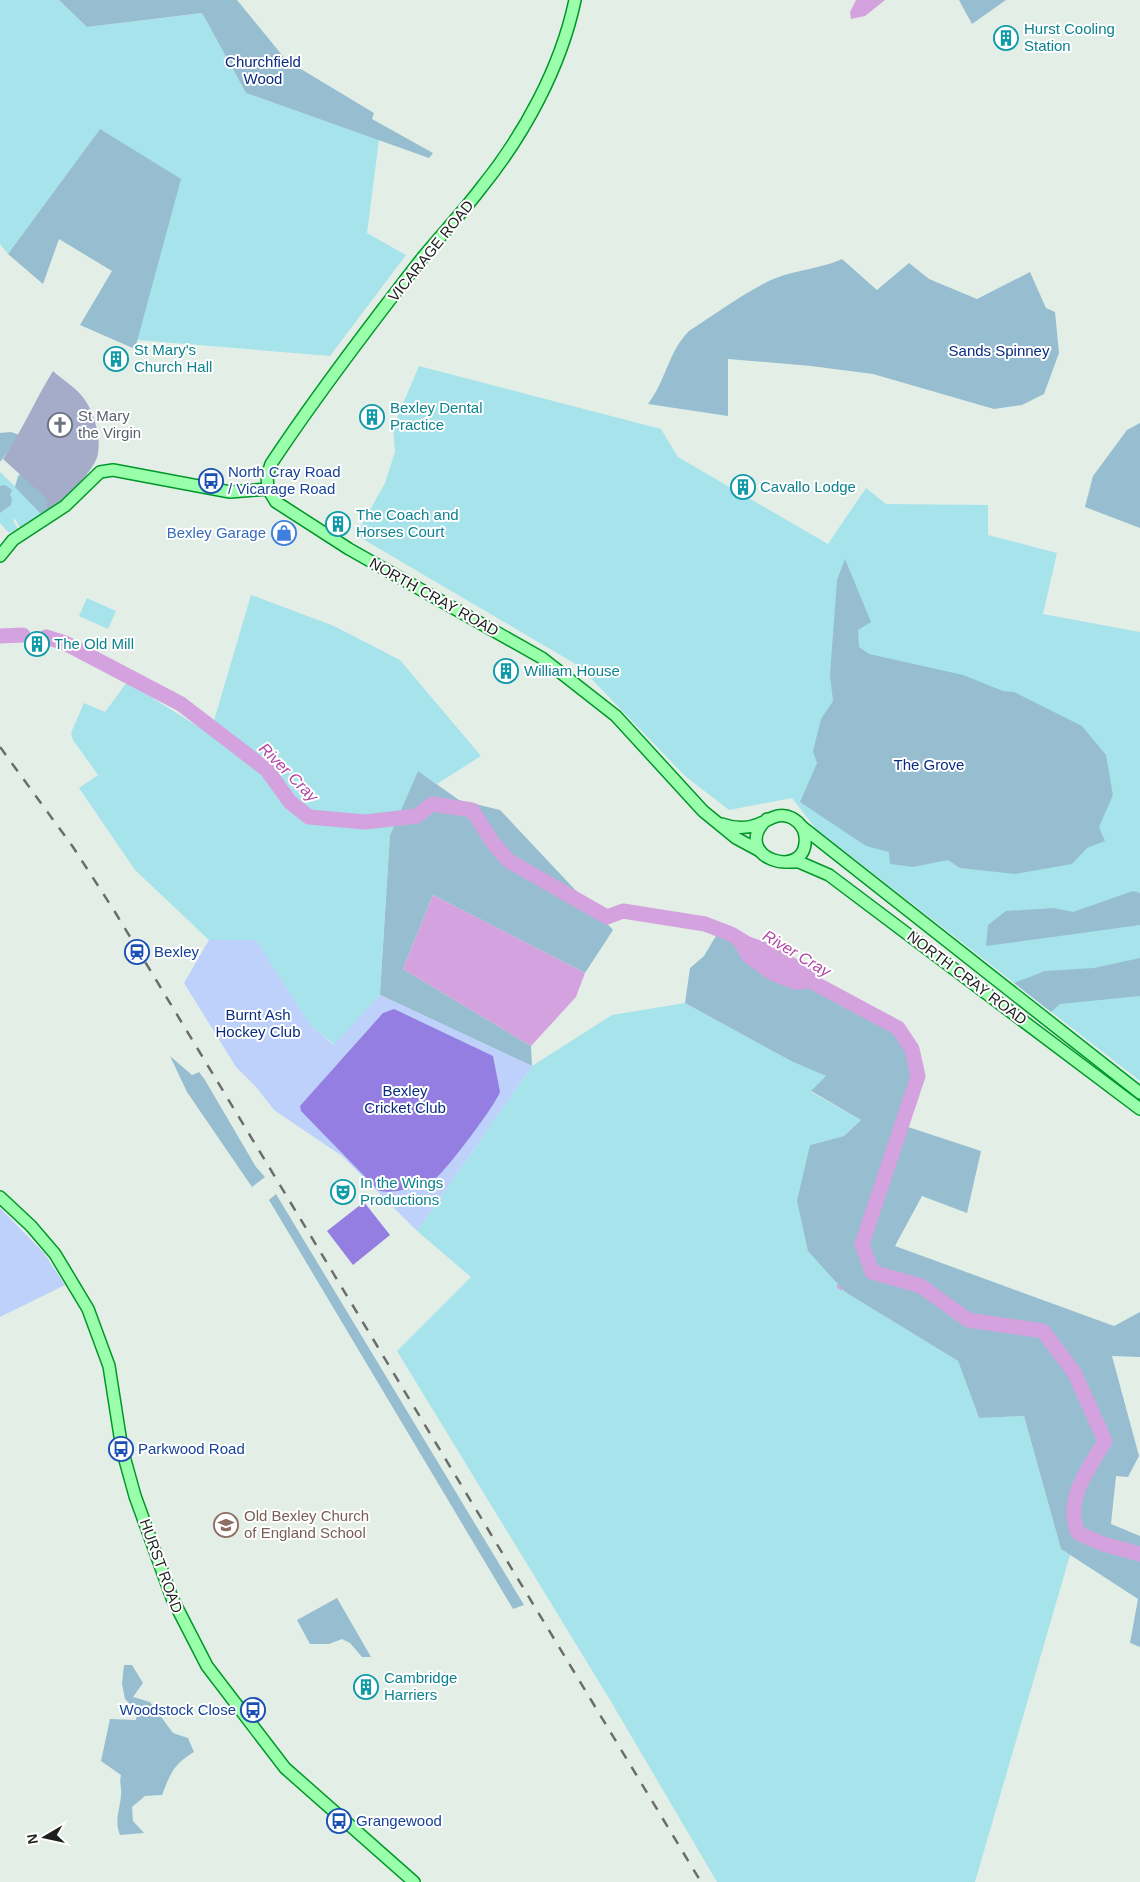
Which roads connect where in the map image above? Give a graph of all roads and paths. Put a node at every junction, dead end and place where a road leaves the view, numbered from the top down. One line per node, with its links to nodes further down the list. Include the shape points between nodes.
1 (575, 0): 2 (main road, VICARAGE ROAD, via 559,57 515,140 482,188 423,257 322,389 271,464 267,476)
2 (268, 489): 3 (main road, via 230,492 104,471 65,506 13,540); 5 (main road, NORTH CRAY ROAD, via 276,502 349,549 542,658 616,716 683,792)
3 (0, 556)
4 (768, 819): 5 (main road, via 758,825 744,827); 6 (main road, via 789,816); 7 (main road, via 762,824 757,837)
5 (718, 823): 7 (main road, NORTH CRAY ROAD)
6 (801, 826): 8 (main road, via 803,848); 9 (main road, NORTH CRAY ROAD)
7 (760, 851): 8 (main road, via 769,860)
8 (787, 862): 10 (main road, NORTH CRAY ROAD, via 799,862 829,876)
9 (1140, 1094)
10 (1140, 1109)
11 (0, 1197): 12 (main road, HURST ROAD, via 55,1254 90,1315 110,1366 122,1449 135,1496 172,1598 207,1666 285,1768)
12 (414, 1882)

